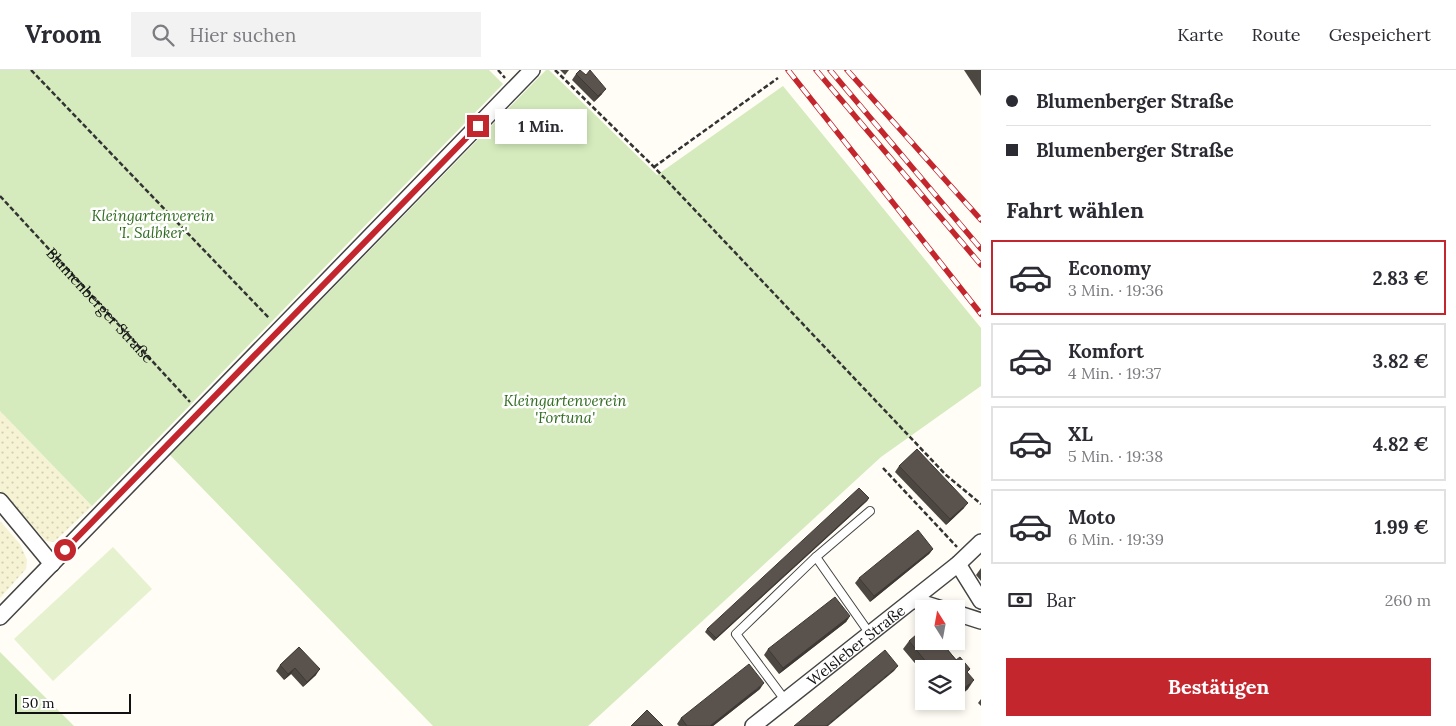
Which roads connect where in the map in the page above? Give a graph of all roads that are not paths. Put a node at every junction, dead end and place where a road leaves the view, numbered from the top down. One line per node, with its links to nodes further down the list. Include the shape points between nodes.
1 (532, 70): 7 (street)
2 (0, 501): 7 (street)
3 (870, 511): 5 (lane)
4 (981, 542): 6 (street, Welsleber Straße)
5 (816, 557): 13 (lane); 14 (lane, via 736,634)
6 (962, 560): 8 (street, Welsleber Straße); 9 (street)
7 (52, 564): 11 (street)
8 (913, 600): 13 (street, Welsleber Straße)
9 (981, 602)
10 (965, 616): 12 (street)
11 (0, 617)
12 (981, 621)
13 (870, 634): 14 (street, Welsleber Straße)
14 (785, 700): 15 (street, Welsleber Straße)
15 (753, 726)

